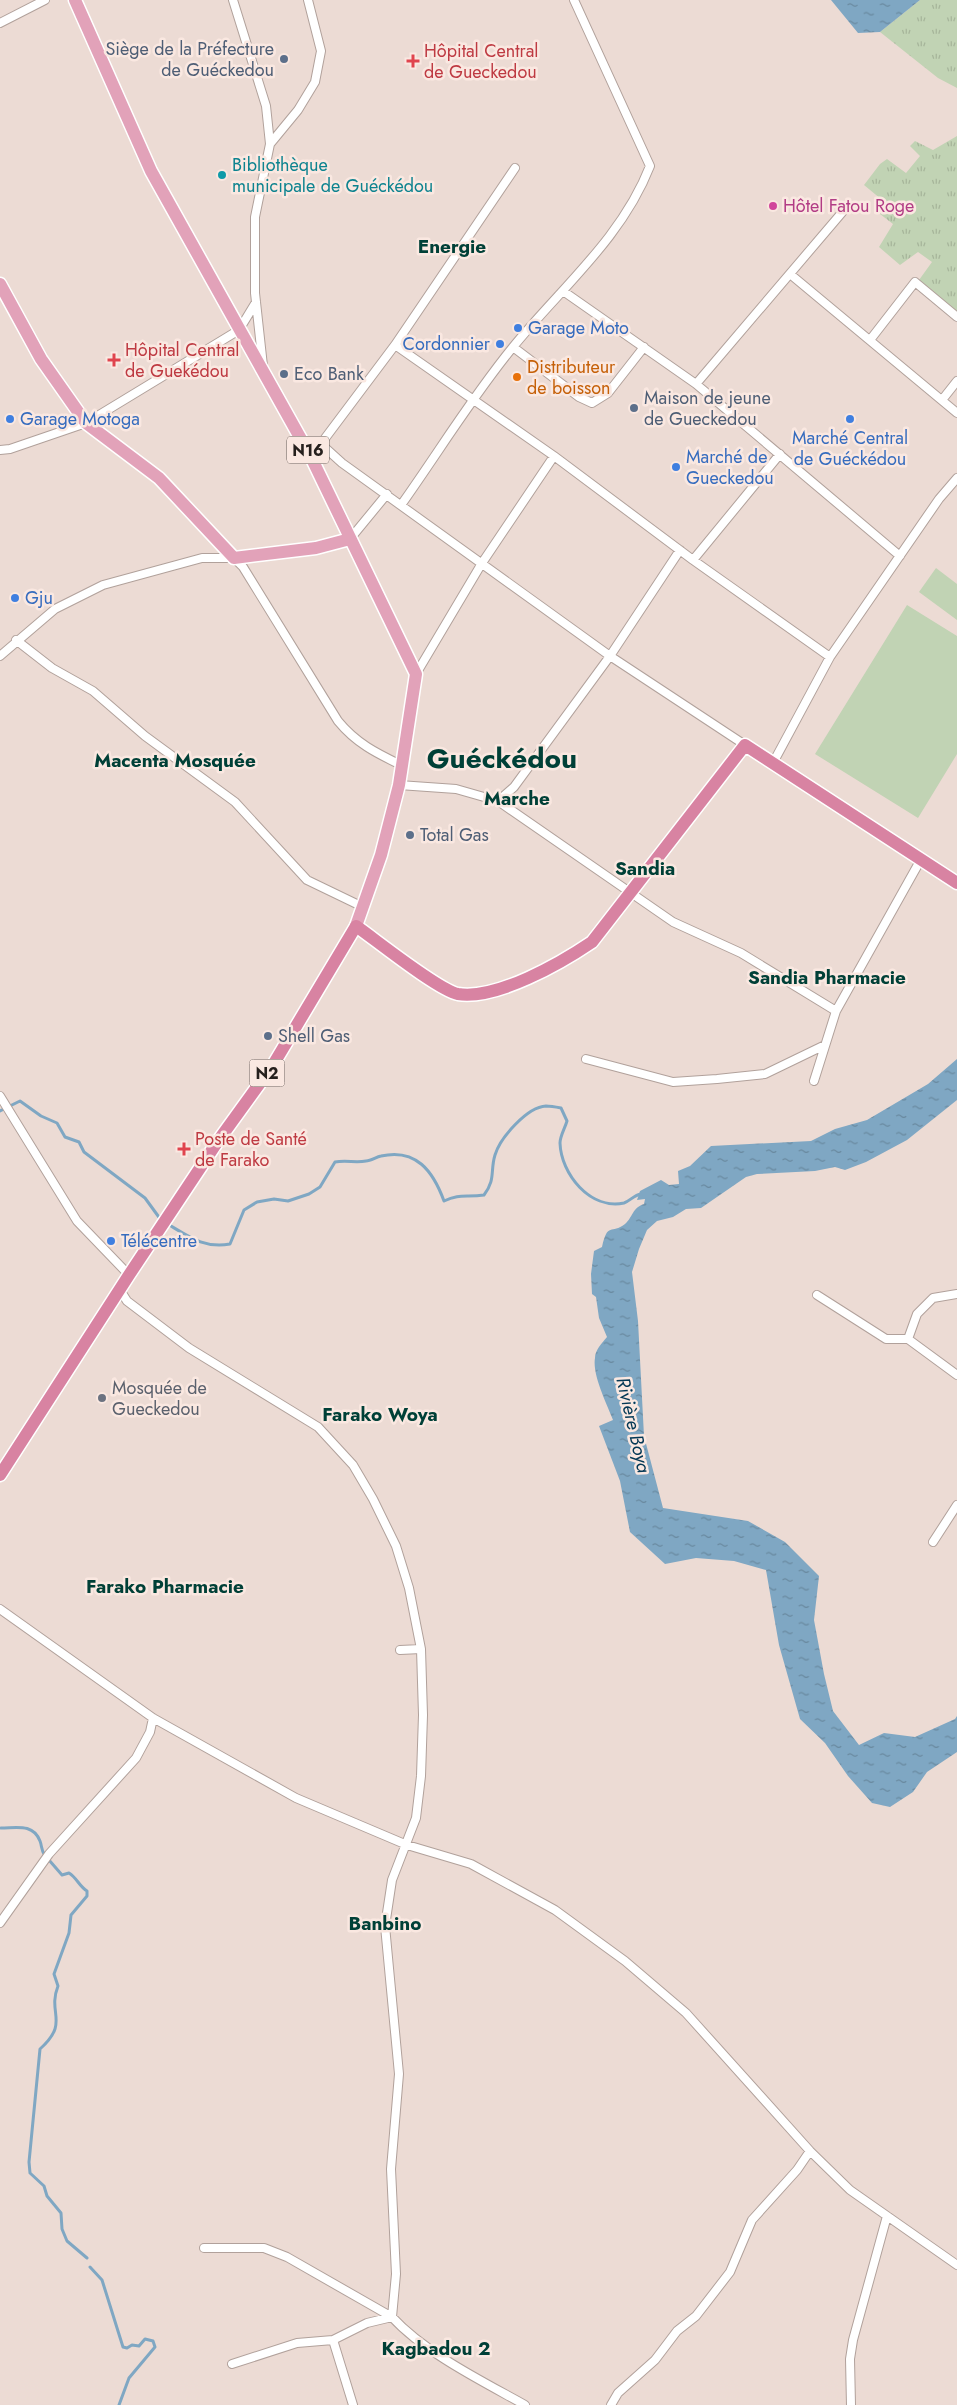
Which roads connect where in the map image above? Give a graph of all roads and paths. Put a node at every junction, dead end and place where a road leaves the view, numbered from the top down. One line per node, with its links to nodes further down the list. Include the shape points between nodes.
1 (45, 0): 6 (street)
2 (75, 0): 15 (main road, N16, via 151,171)
3 (233, 0): 7 (street, via 266,106)
4 (308, 0): 7 (street, via 321,51 314,82 298,110)
5 (574, 0): 12 (street, via 650,166 640,191 596,256)
6 (0, 23)
7 (270, 144): 13 (street, via 255,217)
8 (516, 168): 17 (street)
9 (845, 209): 10 (street)
10 (790, 274): 16 (street); 22 (street)
11 (0, 284): 26 (main road, via 41,359)
12 (563, 291): 18 (street); 19 (street)
13 (256, 302): 15 (street); 20 (street)
14 (957, 317): 16 (street, via 915,282)
15 (239, 330): 20 (main road, N16); 26 (street)
16 (870, 340): 23 (street)
17 (395, 345): 24 (street); 27 (street)
18 (513, 347): 19 (street, via 579,397 592,403 608,392); 24 (street)
19 (644, 347): 22 (street)
20 (264, 373): 31 (main road, N16)
21 (957, 381): 23 (street)
22 (696, 384): 29 (street)
23 (942, 400): 25 (street)
24 (474, 401): 30 (street); 34 (street)
25 (957, 413)
26 (86, 423): 28 (street); 38 (main road, via 159,478)
27 (321, 444): 31 (street); 33 (street)
28 (0, 450)
29 (780, 454): 37 (street); 39 (street)
30 (554, 456): 36 (street); 40 (street)
31 (311, 457): 35 (main road, N16)
32 (957, 478): 37 (street)
33 (387, 494): 34 (street); 35 (street)
34 (401, 505): 40 (street)
35 (350, 539): 38 (main road, via 301,550); 45 (main road, N16)
36 (680, 550): 39 (street); 43 (street)
37 (900, 556): 44 (street)
38 (234, 558): 41 (street, via 202,558 103,585 55,609); 48 (street, via 243,567 338,721 351,737 371,751)
39 (692, 560): 44 (street)
40 (482, 563): 43 (street); 45 (street)
41 (16, 640): 42 (street); 54 (street, via 52,668 93,691 146,736 234,802 307,880)
42 (0, 656)
43 (610, 656): 46 (street); 50 (street, via 514,787)
44 (830, 657): 47 (street)
45 (416, 674): 48 (main road)
46 (744, 744): 47 (highway); 53 (highway)
47 (773, 763): 51 (highway)
48 (401, 765): 49 (main road)
49 (399, 785): 50 (street, via 456,789); 54 (main road)
50 (498, 801): 53 (street)
51 (920, 861): 52 (highway); 56 (street)
52 (957, 883)
53 (631, 892): 55 (highway, via 592,942 564,962 534,976 479,993 458,994 441,986); 56 (street, via 673,922 741,953)
54 (363, 907): 55 (main road)
55 (356, 926): 61 (highway, N2, via 273,1065)
56 (836, 1011): 57 (street)
57 (825, 1045): 58 (street, via 764,1074 673,1082); 59 (street)
58 (586, 1059)
59 (814, 1081)
60 (2, 1099): 61 (street, via 77,1221)
61 (129, 1275): 62 (highway, N2)
62 (120, 1290): 67 (highway, N2); 71 (street, via 127,1301 188,1348 318,1427 353,1465 374,1499 396,1546 409,1588)
63 (957, 1294): 65 (street, via 933,1298 917,1314)
64 (817, 1295): 65 (street, via 886,1339)
65 (908, 1339): 66 (street)
66 (957, 1375)
67 (0, 1474)
68 (957, 1505): 69 (street)
69 (933, 1542)
70 (0, 1608): 73 (street)
71 (421, 1648): 72 (street); 74 (street, via 421,1776 416,1818)
72 (400, 1650)
73 (153, 1718): 74 (street, via 296,1798); 75 (street, via 150,1732 136,1758 48,1854)
74 (407, 1845): 76 (street, via 471,1864 555,1910 625,1961 686,2013); 80 (street, via 392,1880 385,1926 399,2074 391,2169 396,2274)
75 (0, 1923)
76 (810, 2151): 77 (street, via 850,2190); 85 (street, via 752,2220 730,2272 702,2308 677,2331 655,2360 618,2393)
77 (887, 2216): 79 (street); 86 (street, via 853,2340)
78 (204, 2248): 80 (street, via 264,2248 287,2257)
79 (957, 2265)
80 (392, 2317): 81 (street, via 368,2322); 84 (street, via 406,2332)
81 (333, 2340): 82 (street, via 297,2343); 83 (street)
82 (232, 2364)
83 (353, 2405)
84 (525, 2405)
85 (611, 2405)
86 (851, 2405)

